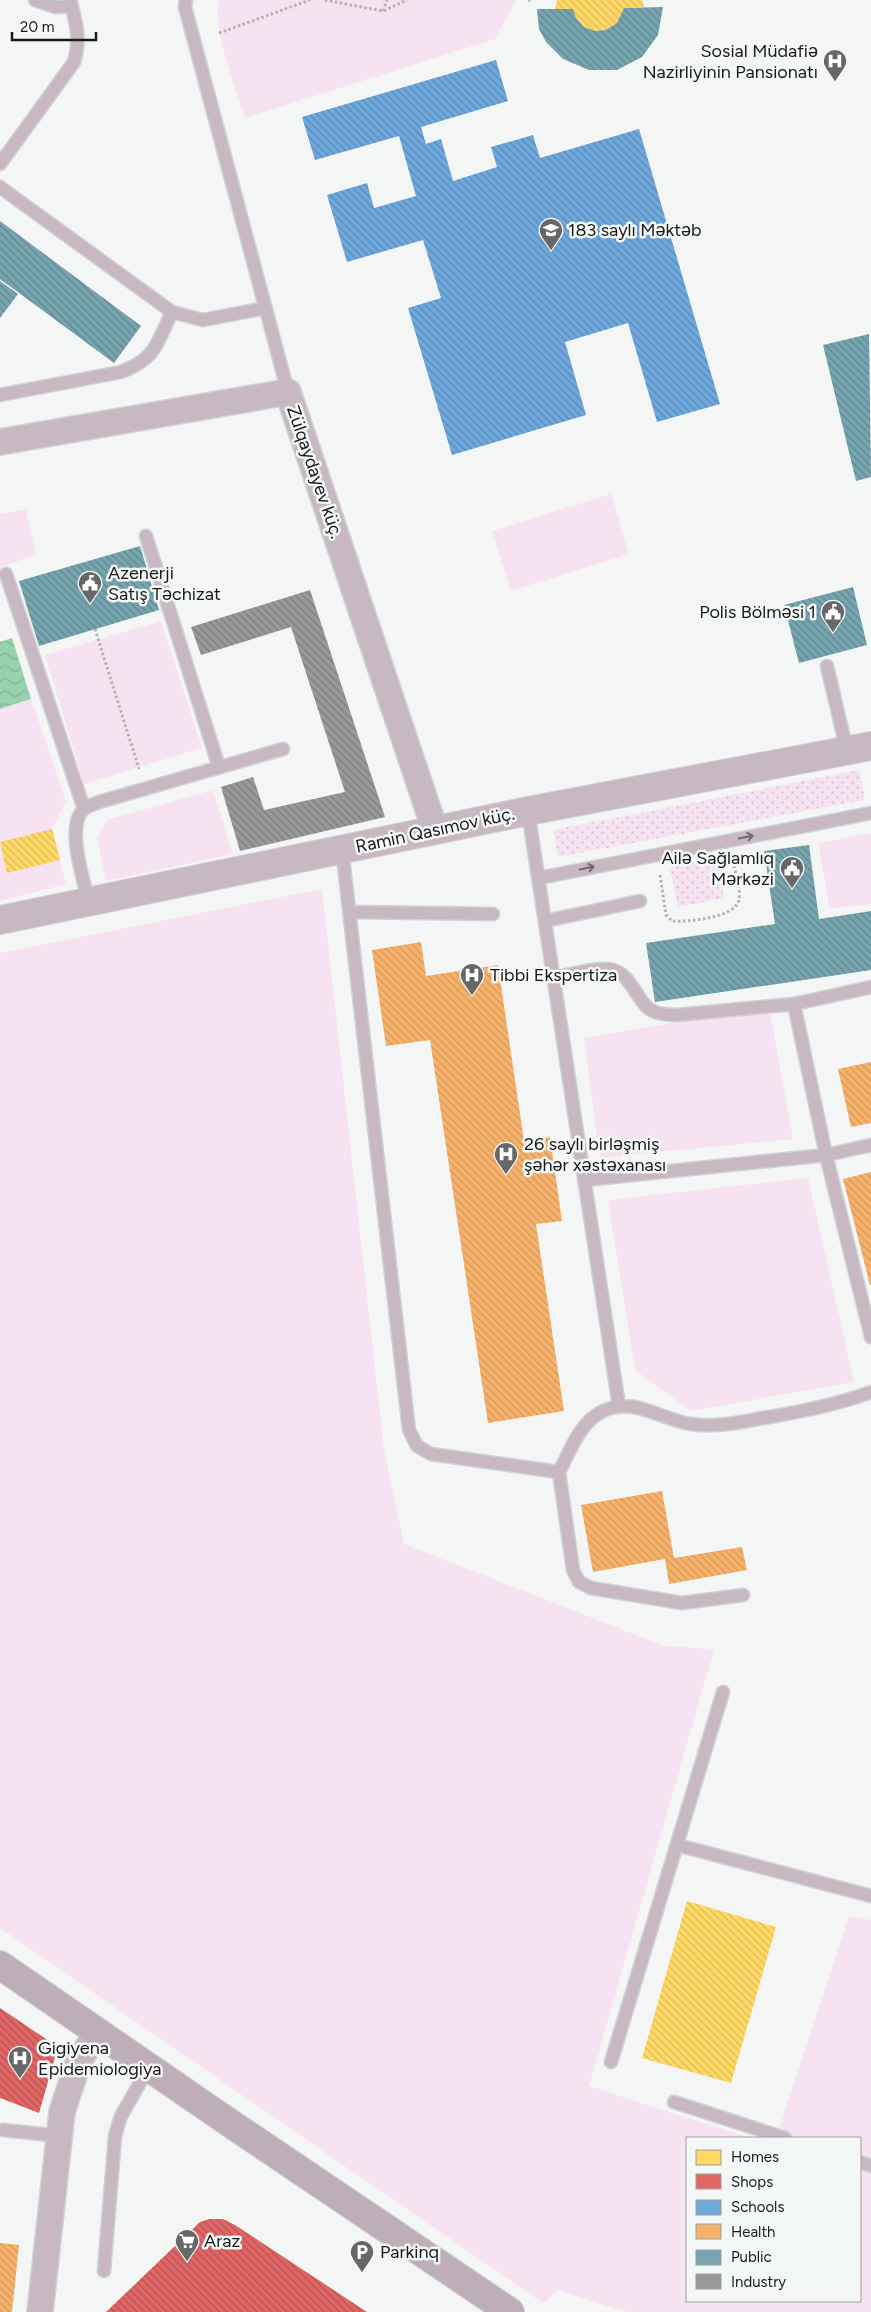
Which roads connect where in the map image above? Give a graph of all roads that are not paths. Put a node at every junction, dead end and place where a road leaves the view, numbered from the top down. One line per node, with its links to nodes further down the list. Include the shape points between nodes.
1 (35, 0): 3 (lane, via 55,7)
2 (184, 2): 6 (lane)
3 (71, 3): 4 (lane, via 78,34 74,62)
4 (0, 164)
5 (0, 187): 7 (lane)
6 (266, 308): 7 (lane, via 204,320); 8 (lane)
7 (172, 312): 9 (lane, via 151,356 138,366)
8 (288, 392): 10 (street, Zülqaydayev küç.); 20 (street, Zülqaydayev küç.)
9 (0, 395)
10 (0, 442)
11 (146, 536): 16 (lane)
12 (6, 574): 17 (lane)
13 (827, 666): 14 (lane)
14 (859, 748): 18 (street, Ramin Qasımov küç.)
15 (283, 749): 16 (lane)
16 (220, 767): 17 (lane)
17 (84, 809): 23 (lane, via 74,833)
18 (528, 811): 20 (street, Ramin Qasımov küç.); 22 (lane)
19 (871, 813): 22 (lane, one-way to 19)
20 (435, 830): 21 (street, Ramin Qasımov küç.)
21 (342, 849): 23 (street, Ramin Qasımov küç.); 25 (lane)
22 (539, 878): 28 (lane)
23 (88, 901): 27 (street, Ramin Qasımov küç.)
24 (640, 901): 28 (lane)
25 (351, 912): 26 (lane); 38 (lane, via 409,1430 417,1446 431,1454)
26 (493, 914)
27 (0, 920)
28 (545, 921): 29 (lane)
29 (554, 978): 31 (lane, via 607,969 617,971 648,1008 663,1014); 34 (lane)
30 (871, 987): 31 (lane)
31 (794, 1004): 33 (lane)
32 (871, 1145): 33 (lane)
33 (826, 1155): 34 (lane); 35 (lane)
34 (584, 1180): 37 (lane)
35 (871, 1337)
36 (871, 1392): 37 (lane, via 809,1410 728,1424 690,1424 636,1406)
37 (619, 1406): 38 (lane, via 590,1420)
38 (559, 1472): 39 (lane, via 573,1570 578,1582 591,1588 682,1603)
39 (743, 1595)
40 (723, 1692): 41 (lane)
41 (676, 1845): 42 (lane); 45 (lane)
42 (871, 1896)
43 (0, 1964): 44 (main road)
44 (97, 2032): 46 (main road); 49 (street, via 70,2082)
45 (611, 2062)
46 (149, 2067): 51 (lane, via 121,2116 115,2136); 53 (main road)
47 (674, 2102): 50 (lane)
48 (3, 2130): 49 (lane)
49 (60, 2136): 52 (street)
50 (782, 2137)
51 (104, 2271)
52 (40, 2312)
53 (510, 2312)

